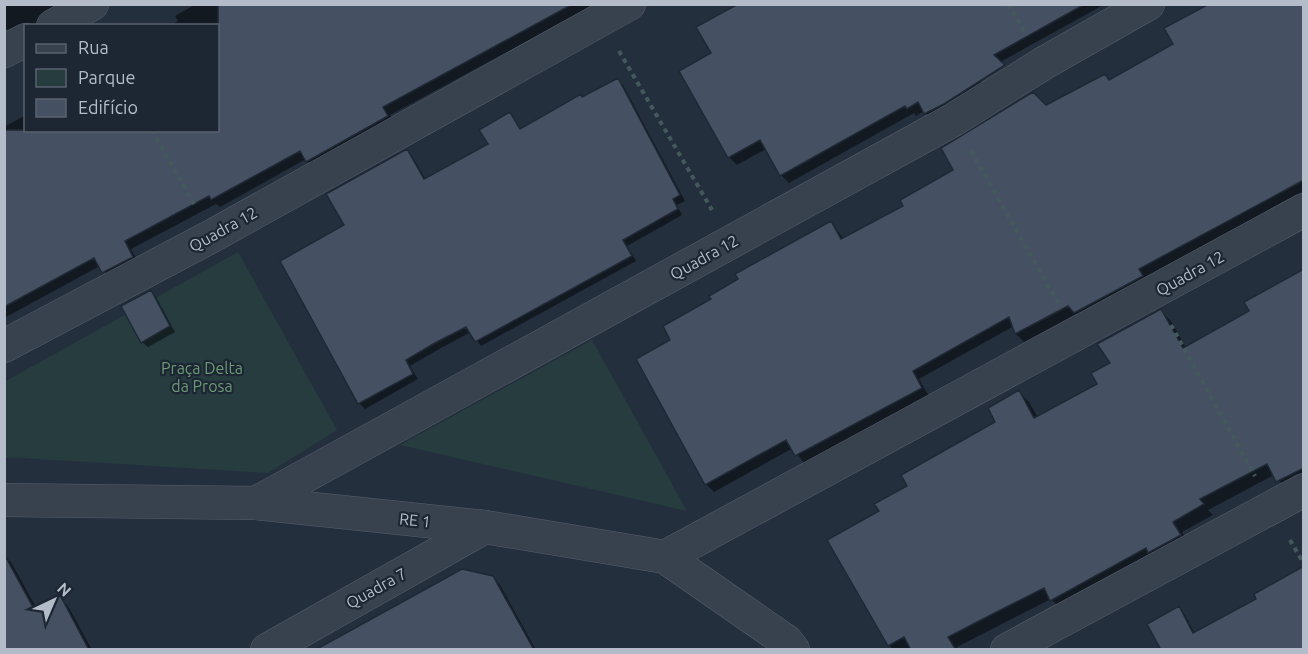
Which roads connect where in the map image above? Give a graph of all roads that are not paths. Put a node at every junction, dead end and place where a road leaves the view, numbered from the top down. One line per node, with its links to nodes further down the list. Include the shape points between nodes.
1 (92, 4): 4 (street)
2 (1148, 4): 11 (street, Quadra 12, via 953,120)
3 (615, 12): 8 (street, Quadra 12, via 212,236)
4 (57, 24)
5 (24, 41): 6 (street)
6 (4, 51)
7 (1304, 210): 13 (street, Quadra 12)
8 (4, 346)
9 (1304, 490): 16 (street)
10 (5, 500): 11 (street, RE 1)
11 (256, 503): 12 (street, RE 1)
12 (485, 527): 13 (street, RE 1); 15 (street, Quadra 7)
13 (665, 557): 14 (street, RE 1)
14 (783, 647)
15 (267, 650)
16 (1007, 650)

